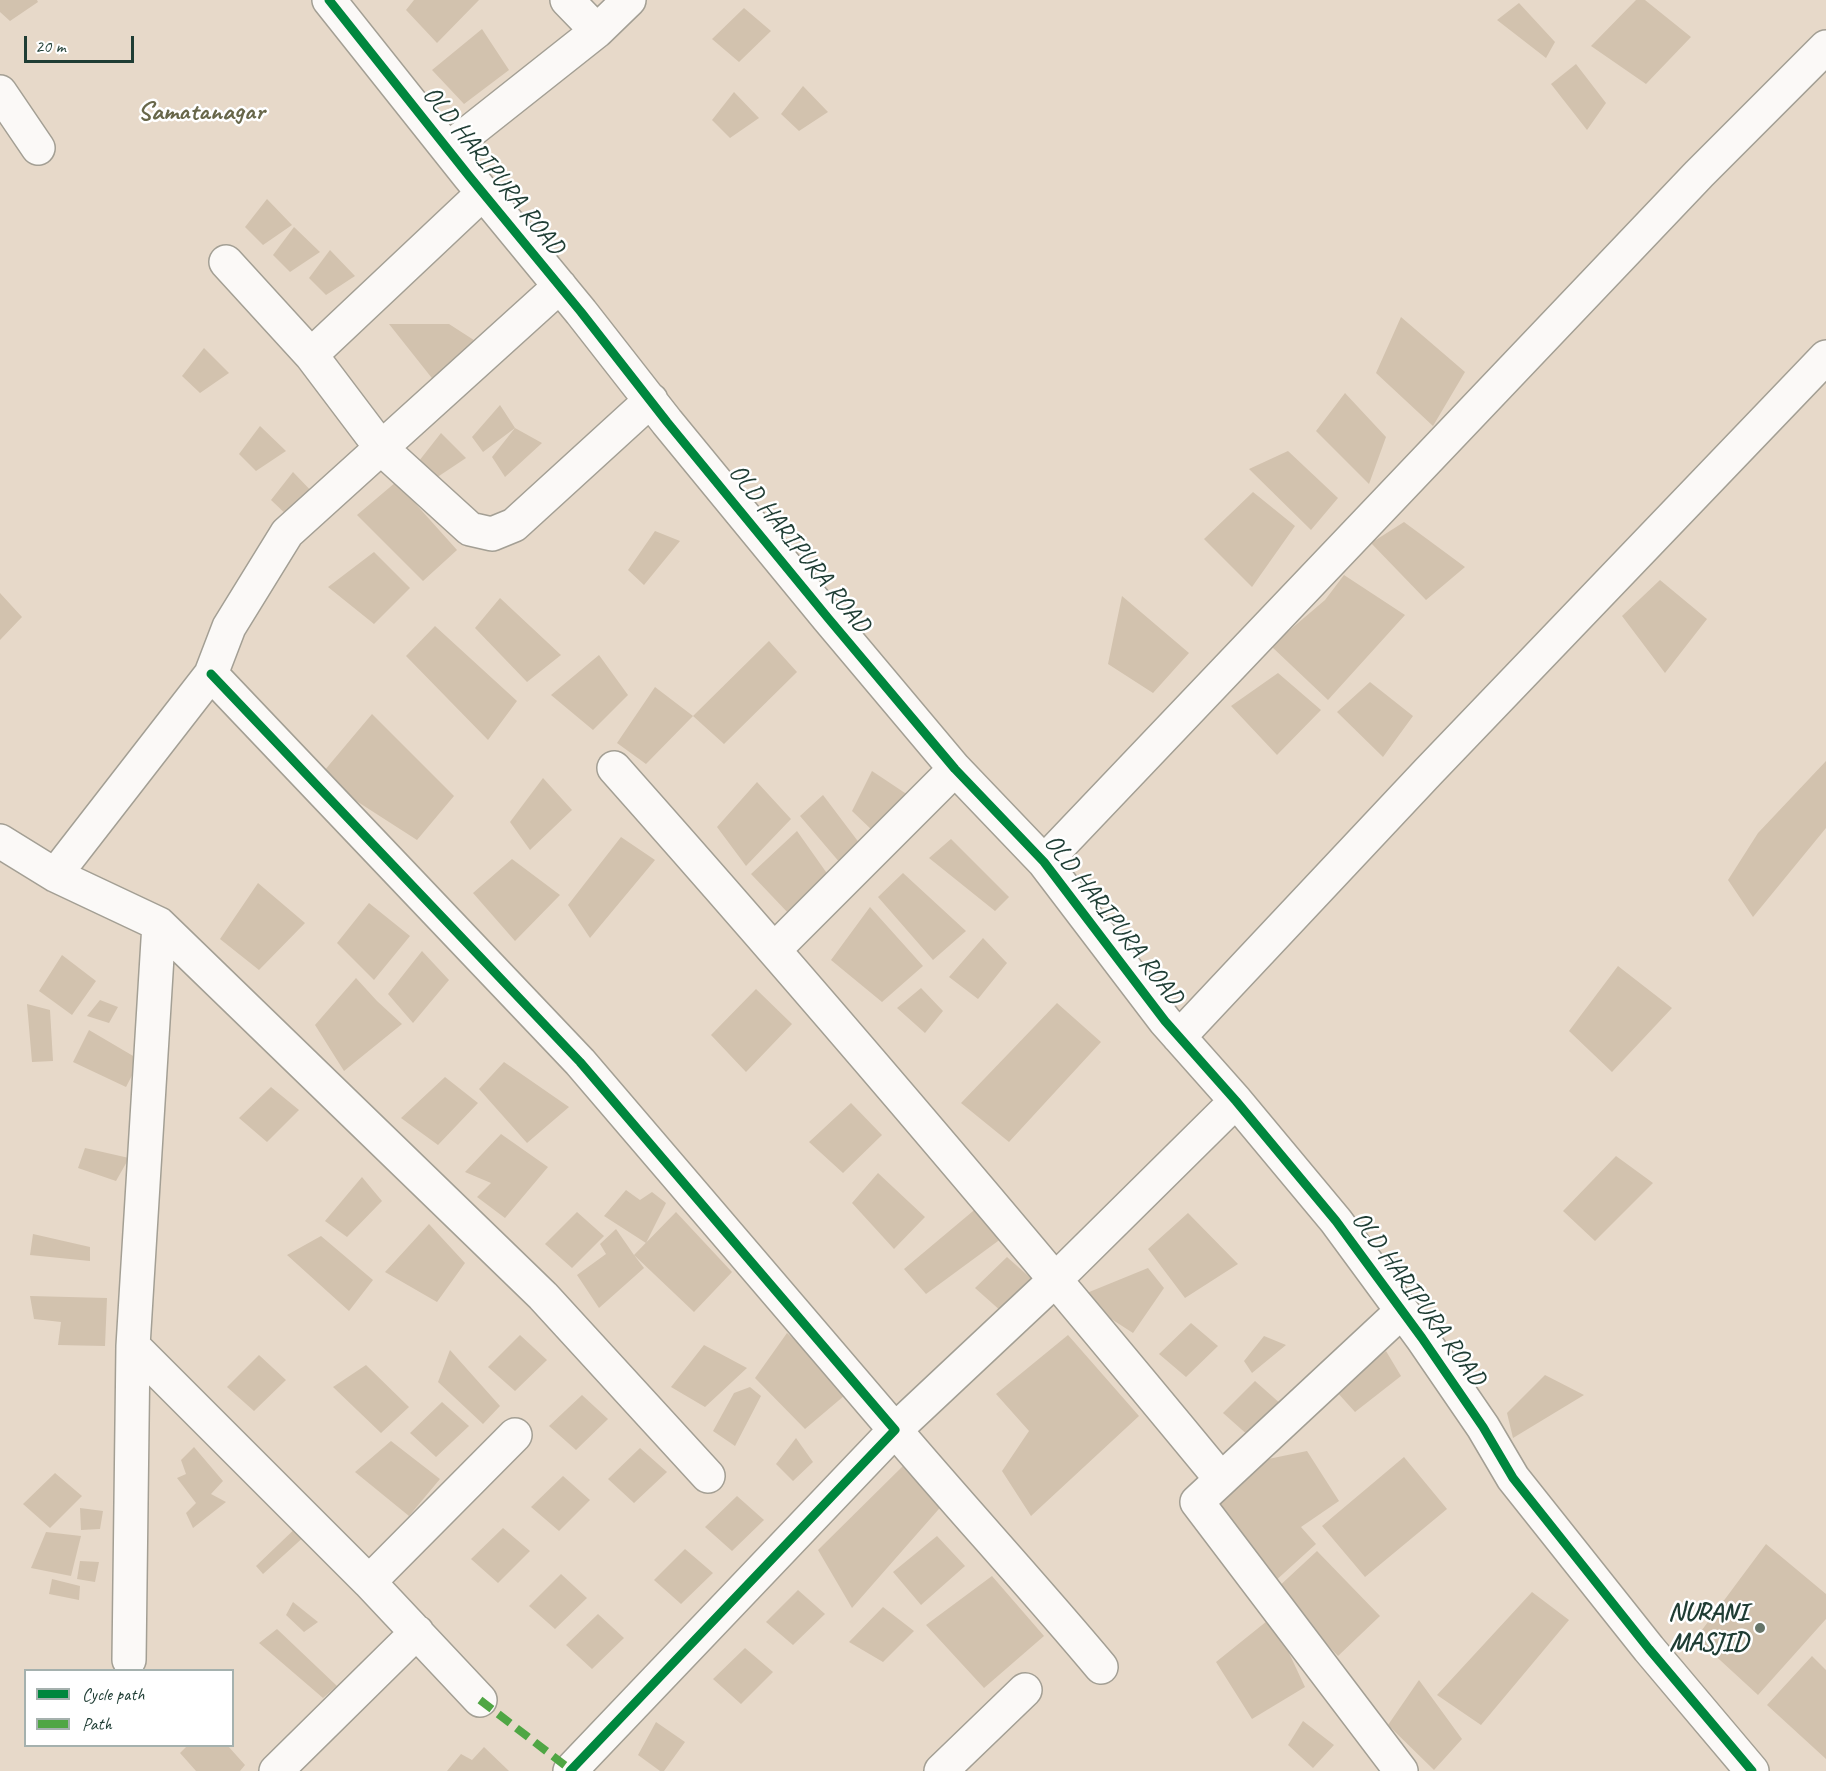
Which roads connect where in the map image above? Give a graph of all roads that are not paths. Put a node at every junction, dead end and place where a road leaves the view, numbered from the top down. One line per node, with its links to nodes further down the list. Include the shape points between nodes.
1 (329, 0): 8 (street, OLD HARIPURA ROAD)
2 (567, 0): 4 (street)
3 (629, 0): 4 (street)
4 (597, 31): 8 (street)
5 (1826, 47): 20 (street)
6 (0, 92): 7 (street)
7 (38, 148)
8 (448, 149): 9 (street, OLD HARIPURA ROAD)
9 (483, 193): 11 (street, OLD HARIPURA ROAD); 12 (street)
10 (226, 262): 12 (street)
11 (560, 286): 14 (street, OLD HARIPURA ROAD); 15 (street)
12 (311, 355): 15 (street)
13 (1826, 357): 24 (street)
14 (651, 400): 15 (street, via 513,525 492,534 470,529); 18 (street, OLD HARIPURA ROAD, via 820,610)
15 (382, 448): 16 (street, via 287,533 229,627)
16 (211, 674): 21 (street); 29 (street, via 580,1062)
17 (615, 768): 23 (street)
18 (955, 769): 20 (street, OLD HARIPURA ROAD); 23 (street)
19 (0, 841): 21 (street)
20 (1044, 862): 24 (street, OLD HARIPURA ROAD)
21 (55, 875): 22 (street)
22 (159, 924): 28 (street); 31 (street, via 543,1296)
23 (774, 949): 26 (street)
24 (1179, 1037): 25 (street, OLD HARIPURA ROAD)
25 (1236, 1101): 26 (street); 27 (street, OLD HARIPURA ROAD, via 1336,1221)
26 (1056, 1279): 29 (street); 32 (street)
27 (1402, 1311): 32 (street); 43 (street, OLD HARIPURA ROAD, via 1483,1427 1513,1478)
28 (133, 1346): 33 (street); 35 (street)
29 (895, 1430): 36 (street); 40 (street)
30 (515, 1435): 33 (street)
31 (708, 1476)
32 (1221, 1479): 42 (street, via 1197,1502)
33 (369, 1582): 34 (street)
34 (417, 1632): 38 (street); 39 (street)
35 (129, 1660)
36 (1101, 1667)
37 (1025, 1690): 41 (street)
38 (480, 1700)
39 (276, 1771)
40 (570, 1771)
41 (941, 1771)
42 (1401, 1771)
43 (1752, 1771)

